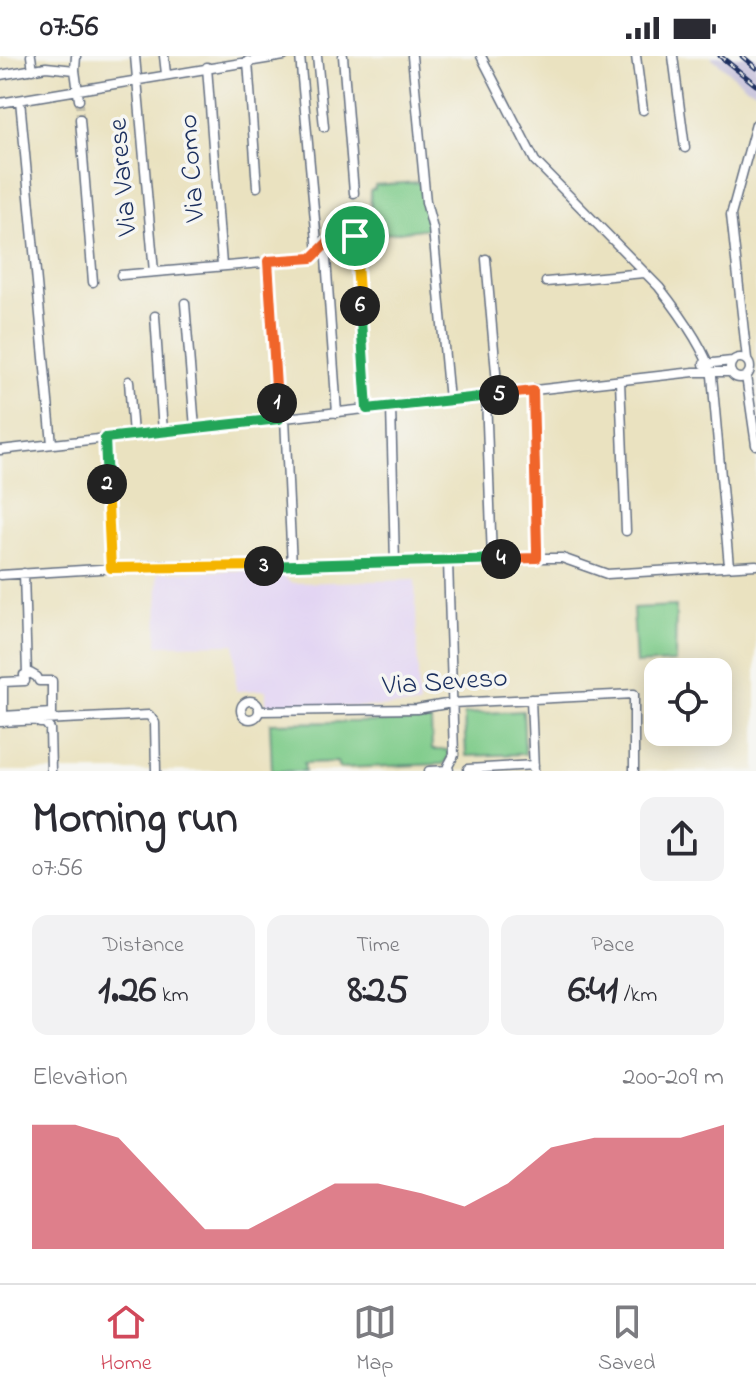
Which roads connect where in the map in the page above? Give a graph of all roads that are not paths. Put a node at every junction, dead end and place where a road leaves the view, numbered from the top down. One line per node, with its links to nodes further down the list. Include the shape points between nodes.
1 (31, 56): 18 (street)
2 (63, 56): 17 (street)
3 (76, 56): 17 (street)
4 (135, 56): 21 (street, Via Varese)
5 (164, 56): 19 (street)
6 (274, 56): 7 (street); 15 (street)
7 (284, 56)
8 (300, 56): 36 (street)
9 (317, 56): 29 (street)
10 (343, 56): 32 (street)
11 (412, 56): 54 (street)
12 (481, 56): 41 (street, via 535,161)
13 (636, 56): 26 (street)
14 (673, 56): 30 (street)
15 (248, 61): 16 (street); 31 (street)
16 (212, 63): 19 (street); 39 (street, Via Como)
17 (70, 69): 18 (street); 22 (street)
18 (33, 70): 20 (street)
19 (166, 74): 21 (street)
20 (0, 75)
21 (138, 79): 22 (street); 40 (street, Via Varese)
22 (78, 90): 23 (street); 24 (street)
23 (20, 100): 25 (street); 63 (street)
24 (79, 100)
25 (0, 103)
26 (643, 110)
27 (80, 119): 43 (street)
28 (756, 124): 48 (street, via 731,215)
29 (324, 127)
30 (685, 148)
31 (257, 187)
32 (354, 193)
33 (381, 233): 34 (street)
34 (355, 236): 35 (street); 56 (street)
35 (325, 244): 36 (street); 57 (street)
36 (318, 254): 38 (street)
37 (486, 259): 52 (street)
38 (268, 261): 39 (street); 58 (street)
39 (222, 265): 40 (street)
40 (154, 272): 42 (street)
41 (644, 273): 44 (street); 47 (street, via 671,301)
42 (121, 275)
43 (93, 282)
44 (546, 282)
45 (185, 303): 59 (street)
46 (155, 316): 60 (street)
47 (710, 367): 48 (street); 50 (street); 73 (street)
48 (744, 367): 64 (street)
49 (129, 381): 61 (street)
50 (620, 381): 51 (street); 66 (street)
51 (533, 391): 52 (street); 67 (street)
52 (498, 395): 53 (street)
53 (486, 396): 54 (street); 68 (street)
54 (449, 400): 55 (street)
55 (391, 407): 56 (street); 70 (street)
56 (367, 409): 57 (street)
57 (337, 413): 58 (street)
58 (282, 419): 59 (street); 72 (street)
59 (195, 428): 60 (street)
60 (163, 432): 61 (street)
61 (133, 435): 62 (street)
62 (105, 438): 63 (street); 74 (street)
63 (52, 444): 65 (street)
64 (756, 445)
65 (0, 450)
66 (626, 531)
67 (537, 558): 68 (street); 73 (street, via 562,558 607,574)
68 (492, 559): 69 (street)
69 (448, 561): 70 (street); 79 (street)
70 (395, 563): 72 (street)
71 (756, 565): 73 (street)
72 (292, 566): 74 (street)
73 (729, 566)
74 (111, 568): 75 (street)
75 (24, 573): 76 (street); 77 (street)
76 (0, 575)
77 (27, 675): 77 (street, via 25,681 3,682 3,716 52,713 52,681)
78 (531, 699): 79 (street, Via Seveso); 83 (street); 89 (street, Via Seveso, via 634,694)
79 (452, 703): 80 (street, Via Seveso, via 417,709); 88 (street, via 454,755)
80 (259, 711)
81 (55, 719): 82 (street); 85 (street); 86 (street, via 149,715 155,723)
82 (0, 724): 85 (street, via 45,723)
83 (534, 768): 84 (street)
84 (468, 769)
85 (54, 771)
86 (156, 771)
87 (429, 771): 88 (street)
88 (449, 771)
89 (634, 771)

